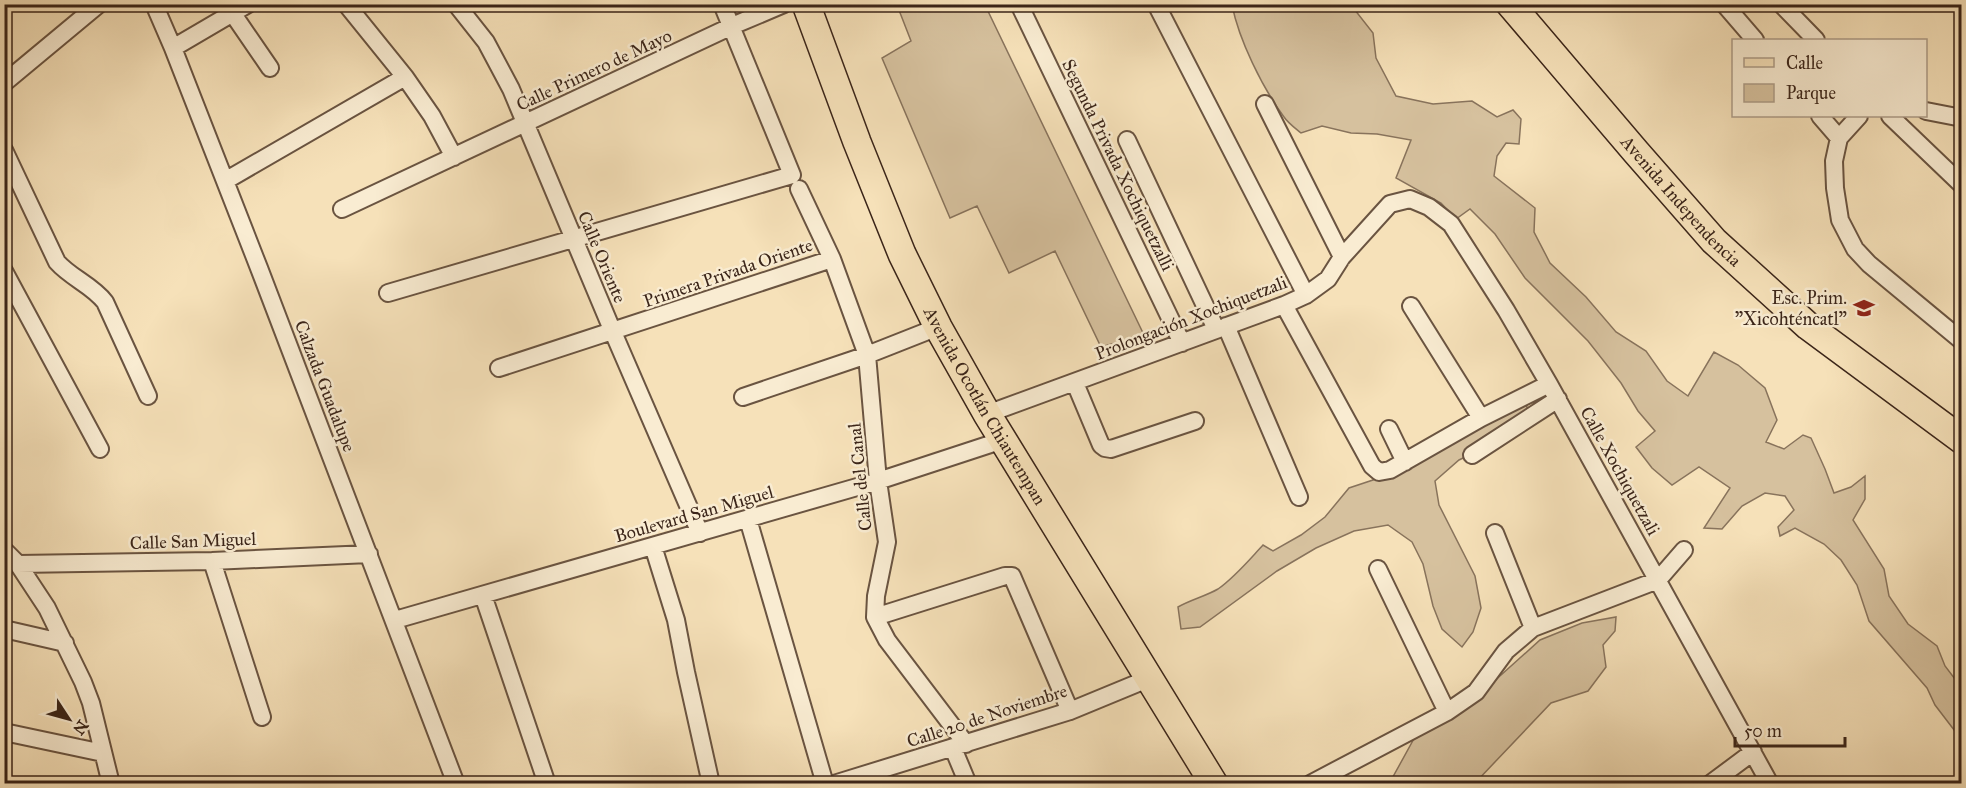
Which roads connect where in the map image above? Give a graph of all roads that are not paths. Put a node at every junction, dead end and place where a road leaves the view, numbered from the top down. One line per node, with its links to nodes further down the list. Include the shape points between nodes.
1 (99, 4): 22 (street)
2 (154, 4): 19 (street, Calzada Guadalupe)
3 (248, 4): 15 (street)
4 (346, 4): 21 (street)
5 (456, 4): 29 (street, Calle Oriente, via 499,63)
6 (722, 4): 16 (street, Calle del Canal)
7 (784, 4): 16 (street, Calle Primero de Mayo)
8 (806, 4): 47 (main road, Avenida Ocotlán Chiautempan, via 902,254)
9 (1019, 4): 51 (street, Segunda Privada Xochiquetzalli)
10 (1156, 4): 44 (street)
11 (1510, 4): 64 (main road, Avenida Independencia, via 1714,241 1809,326)
12 (1528, 4): 61 (main road, Avenida Independencia, via 1644,145 1723,229 1812,311)
13 (1724, 4): 17 (street)
14 (1781, 4): 18 (street)
15 (233, 14): 19 (street); 20 (street)
16 (732, 26): 29 (street, Calle Primero de Mayo); 35 (street, Calle del Canal)
17 (1754, 39)
18 (1815, 39)
19 (173, 48): 34 (street, Calzada Guadalupe)
20 (270, 68)
21 (405, 77): 33 (street); 34 (street)
22 (4, 83)
23 (1265, 104): 40 (street)
24 (1927, 111): 28 (street)
25 (1821, 117): 30 (street)
26 (1858, 117): 30 (street)
27 (1891, 117): 36 (street)
28 (1962, 118)
29 (525, 124): 33 (street, Calle Primero de Mayo); 39 (street, Calle Oriente)
30 (1839, 138): 50 (street, via 1834,161 1835,188 1840,220 1855,249)
31 (1127, 140): 48 (street)
32 (4, 150): 56 (street, via 57,262 105,302)
33 (454, 157): 38 (street, Calle Primero de Mayo)
34 (225, 181): 76 (street, Calzada Guadalupe)
35 (795, 182): 39 (street); 41 (street, Calle del Canal)
36 (1962, 185)
37 (1410, 199): 40 (street, Prolongación Xochiquetzali, via 1390,204); 55 (street, Calle Xochiquetzali, via 1429,207 1450,224)
38 (342, 209)
39 (573, 238): 43 (street); 49 (street, Calle Oriente)
40 (1342, 257): 44 (street, Prolongación Xochiquetzali, via 1328,279)
41 (832, 259): 49 (street, Primera Privada Oriente); 52 (street, Calle del Canal)
42 (4, 271): 65 (street)
43 (388, 294)
44 (1306, 295): 45 (street, Prolongación Xochiquetzali)
45 (1284, 305): 48 (street, Prolongación Xochiquetzali); 67 (street, via 1372,466 1379,472)
46 (1411, 306): 59 (street)
47 (938, 327): 52 (street); 58 (main road, Avenida Ocotlán Chiautempan)
48 (1221, 328): 51 (street, Prolongación Xochiquetzali); 69 (street)
49 (613, 332): 53 (street, Primera Privada Oriente); 71 (street, Calle Oriente)
50 (1962, 341)
51 (1182, 343): 54 (street, Prolongación Xochiquetzali)
52 (867, 355): 57 (street); 68 (street, Calle del Canal)
53 (499, 368)
54 (1075, 382): 58 (street, Prolongación Xochiquetzali); 60 (street, via 1105,448)
55 (1554, 391): 59 (street); 66 (street); 80 (street, Calle Xochiquetzali)
56 (148, 396)
57 (743, 397)
58 (987, 414): 63 (main road, Avenida Ocotlán Chiautempan)
59 (1481, 418): 67 (street)
60 (1195, 421)
61 (1962, 428)
62 (1389, 429): 67 (street)
63 (1003, 440): 68 (street, Boulevard San Miguel); 87 (main road, Avenida Ocotlán Chiautempan)
64 (1962, 441)
65 (100, 449)
66 (1472, 455)
67 (1404, 462)
68 (879, 481): 70 (street, Boulevard San Miguel); 82 (street, Calle del Canal, via 887,542)
69 (1299, 497)
70 (748, 519): 71 (street, Boulevard San Miguel); 99 (street)
71 (700, 533): 73 (street, Boulevard San Miguel)
72 (1495, 533): 84 (street)
73 (653, 546): 81 (street, Boulevard San Miguel); 98 (street, via 676,620)
74 (4, 550): 78 (street)
75 (1684, 550): 80 (street)
76 (369, 554): 77 (street, Calle San Miguel); 83 (street, Calzada Guadalupe)
77 (212, 561): 78 (street, Calle San Miguel); 90 (street)
78 (18, 564): 86 (street)
79 (1377, 569): 89 (street)
80 (1658, 580): 84 (street); 94 (street, Calle Xochiquetzali)
81 (483, 595): 83 (street, Boulevard San Miguel); 97 (street)
82 (875, 617): 88 (street, via 1012,576); 92 (street)
83 (395, 620): 96 (street, Calzada Guadalupe)
84 (1533, 628): 89 (street, via 1506,651 1476,692)
85 (4, 629): 86 (street)
86 (65, 643): 93 (street, via 87,691)
87 (1150, 678): 88 (street, Calle 20 de Noviembre); 102 (main road, Avenida Ocotlán Chiautempan)
88 (1070, 711): 92 (street, Calle 20 de Noviembre)
89 (1447, 712): 103 (street)
90 (262, 717)
91 (4, 732): 93 (street)
92 (959, 746): 100 (street, Calle 20 de Noviembre); 101 (street)
93 (103, 753): 95 (street)
94 (1753, 753): 104 (street); 105 (street, Calle Xochiquetzali)
95 (111, 783)
96 (456, 783)
97 (547, 783)
98 (711, 783)
99 (825, 783)
100 (834, 783)
101 (968, 783)
102 (1214, 783)
103 (1310, 783)
104 (1710, 783)
105 (1770, 783)

